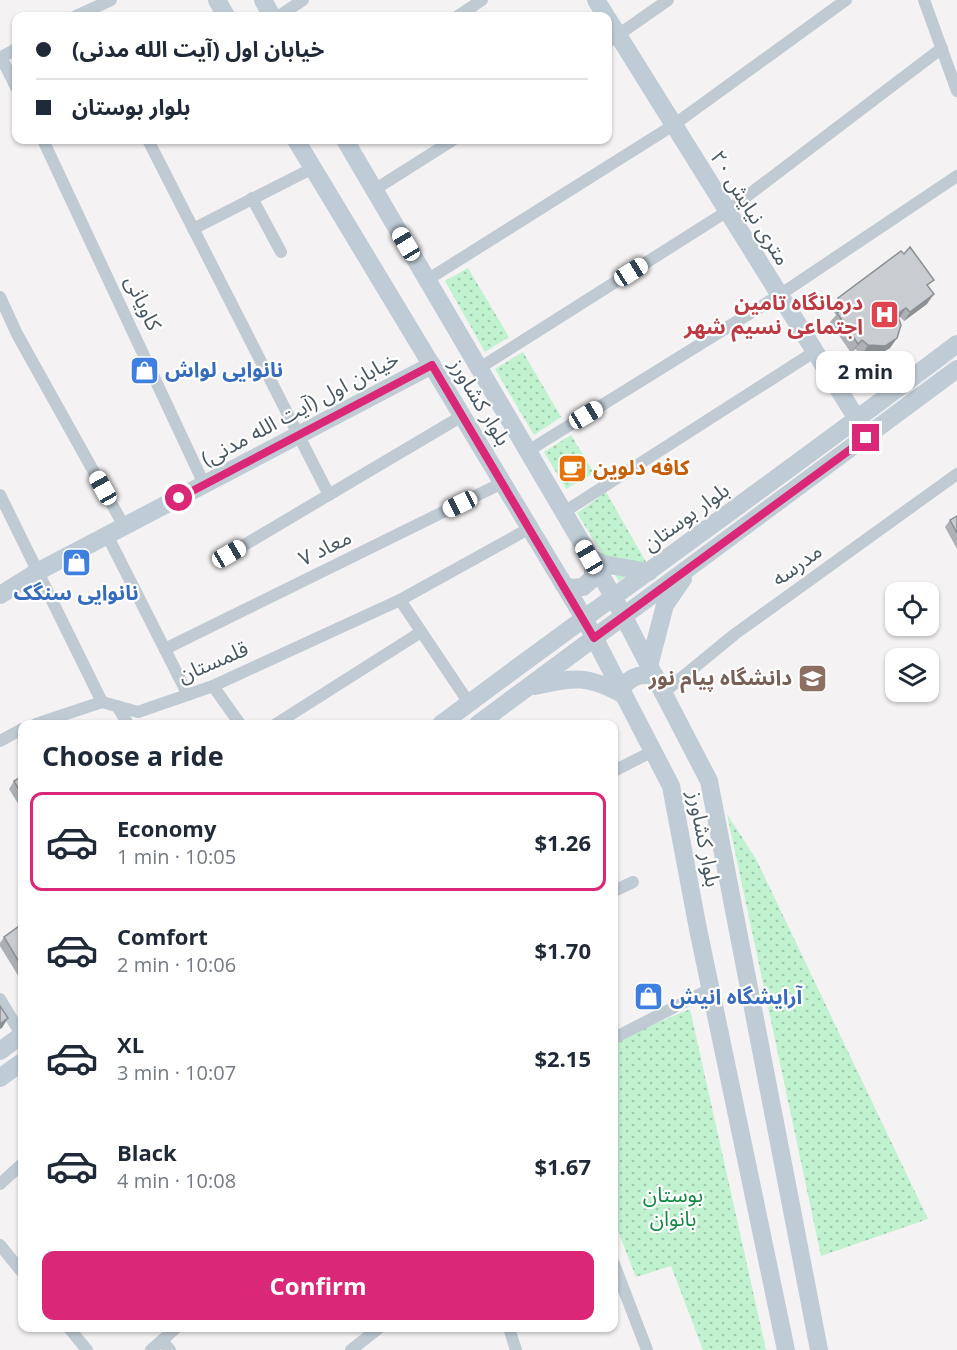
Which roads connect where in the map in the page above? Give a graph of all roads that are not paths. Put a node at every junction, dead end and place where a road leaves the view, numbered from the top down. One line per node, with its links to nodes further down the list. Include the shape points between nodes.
1 (111, 0): 7 (street)
2 (303, 0): 8 (street)
3 (482, 0): 9 (street)
4 (668, 0): 10 (street)
5 (846, 0): 15 (street)
6 (924, 0): 11 (street)
7 (89, 12)
8 (285, 12)
9 (464, 12)
10 (613, 38): 15 (street, ۲۰ متری نیایش)
11 (942, 48): 14 (street); 25 (street)
12 (1, 57): 13 (street)
13 (12, 79)
14 (957, 91)
15 (672, 126): 25 (street, ۲۰ متری نیایش); 28 (street)
16 (45, 144): 42 (street, کاویانی)
17 (150, 144): 26 (street)
18 (298, 144): 21 (street, بلوار کشاورز)
19 (347, 144): 23 (street, بلوار کشاورز)
20 (447, 144): 23 (street)
21 (313, 168): 24 (street); 33 (street, بلوار کشاورز)
22 (957, 176): 29 (street)
23 (374, 190): 28 (street, بلوار کشاورز)
24 (252, 198): 26 (street); 27 (street)
25 (726, 212): 29 (street, ۲۰ متری نیایش); 34 (street)
26 (193, 229): 38 (street)
27 (281, 252)
28 (427, 280): 34 (street, بلوار کشاورز)
29 (778, 296): 32 (street, ۲۰ متری نیایش); 39 (street)
30 (0, 297): 46 (street)
31 (957, 344): 37 (street, بلوار بوستان)
32 (814, 352): 37 (street, ۲۰ متری نیایش); 45 (street)
33 (432, 365): 36 (street, بلوار کشاورز); 38 (street, خیابان اول (آیت الله مدنی))
34 (478, 369): 39 (street, بلوار کشاورز)
35 (957, 369): 51 (street, بلوار بوستان)
36 (462, 416): 41 (street, بلوار کشاورز); 44 (street)
37 (857, 420): 53 (street, بلوار بوستان)
38 (297, 436): 42 (street, خیابان اول (آیت الله مدنی)); 44 (street)
39 (528, 451): 45 (street, بلوار کشاورز)
40 (957, 474): 67 (street, مدرسه, via 735,634)
41 (502, 483): 47 (street, بلوار کشاورز); 62 (street, معاد ۷)
42 (204, 484): 46 (street, خیابان اول (آیت الله مدنی))
43 (0, 495): 52 (street)
44 (329, 495): 49 (street)
45 (564, 512): 50 (street, بلوار کشاورز)
46 (124, 526): 48 (street, خیابان اول (آیت الله مدنی))
47 (530, 528): 54 (street, بلوار کشاورز); 57 (street, قلمستان)
48 (107, 535): 52 (street, خیابان اول (آیت الله مدنی)); 62 (street)
49 (229, 554)
50 (591, 560): 53 (street); 54 (street, via 594,571 589,584 576,589); 56 (street, بلوار کشاورز)
51 (690, 568): 58 (street, بلوار بوستان); 63 (street, via 665,604)
52 (37, 572): 55 (street, خیابان اول (آیت الله مدنی)); 69 (street)
53 (649, 572): 56 (street, بلوار بوستان)
54 (563, 584): 59 (street, بلوار کشاورز)
55 (0, 595)
56 (613, 596): 58 (street, بلوار کشاورز); 59 (street, بلوار بوستان)
57 (400, 600): 60 (street); 64 (street, قلمستان)
58 (624, 616): 61 (street, بلوار بوستان); 63 (street, بلوار کشاورز)
59 (584, 618): 61 (street, بلوار کشاورز); 70 (street, بلوار بوستان)
60 (421, 632): 70 (street); 75 (street)
61 (594, 638): 65 (street, بلوار بوستان); 66 (street, بلوار کشاورز)
62 (165, 649): 68 (street)
63 (652, 671): 66 (street, via 632,678); 67 (street, بلوار کشاورز)
64 (213, 686): 68 (street, قلمستان); 74 (street)
65 (527, 687): 66 (street, via 572,678 600,682); 77 (street, بلوار بوستان)
66 (623, 693): 80 (street, بلوار کشاورز)
67 (663, 693): 110 (street, بلوار کشاورز, via 709,781)
68 (188, 695): 71 (street, قلمستان, via 138,712)
69 (102, 702): 71 (street, قلمستان); 72 (street)
70 (469, 704): 76 (street, بلوار بوستان)
71 (117, 706): 73 (street)
72 (48, 720)
73 (126, 720)
74 (237, 720)
75 (282, 720)
76 (447, 720)
77 (483, 720)
78 (18, 734): 79 (street)
79 (0, 741)
80 (654, 752): 81 (street); 84 (street, بلوار کشاورز, via 671,786)
81 (618, 769)
82 (633, 882): 83 (street)
83 (618, 889)
84 (710, 989): 87 (street); 109 (street, بلوار کشاورز)
85 (0, 999): 86 (street)
86 (18, 1028)
87 (618, 1036)
88 (18, 1038): 89 (street)
89 (0, 1052)
90 (18, 1065): 91 (street)
91 (0, 1078)
92 (18, 1168): 93 (street)
93 (0, 1184)
94 (0, 1245): 95 (street)
95 (18, 1267)
96 (618, 1275): 98 (street)
97 (618, 1299): 98 (street)
98 (627, 1301): 108 (street)
99 (72, 1332): 104 (street)
100 (174, 1332): 103 (street)
101 (374, 1332): 106 (street)
102 (510, 1332): 107 (street)
103 (166, 1345): 105 (street)
104 (87, 1350)
105 (152, 1350)
106 (351, 1350)
107 (516, 1350)
108 (647, 1350)
109 (786, 1350)
110 (819, 1350)

